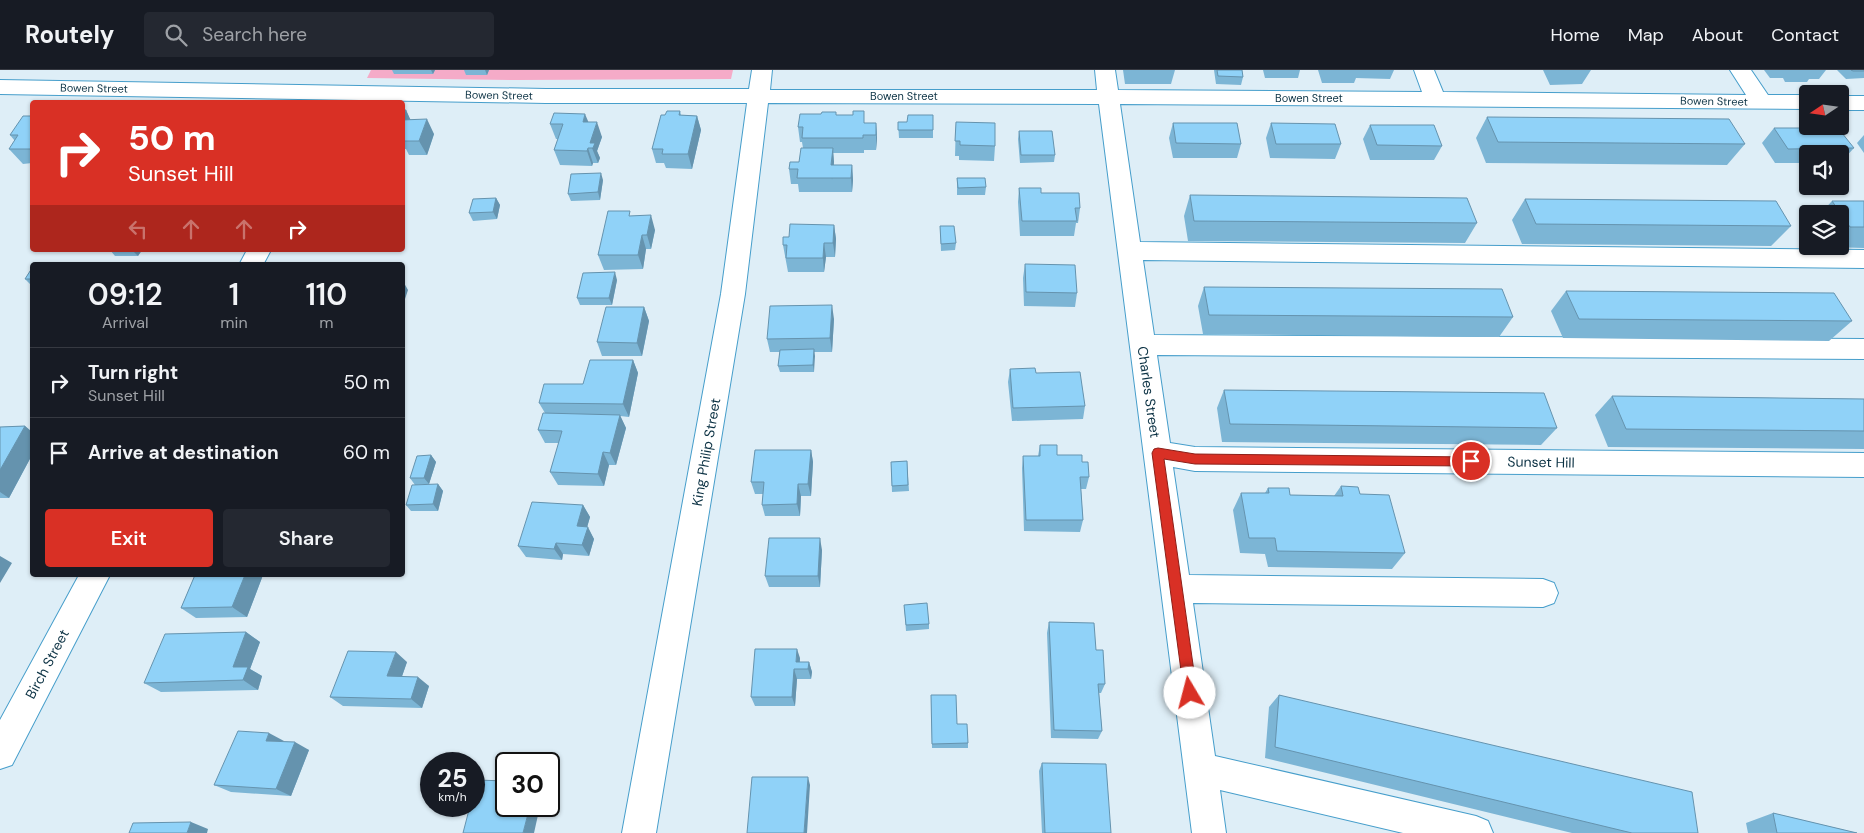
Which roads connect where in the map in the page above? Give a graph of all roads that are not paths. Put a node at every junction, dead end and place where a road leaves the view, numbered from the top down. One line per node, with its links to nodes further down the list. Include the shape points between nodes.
1 (352, 70): 7 (street)
2 (1424, 70): 8 (street)
3 (1740, 70): 9 (street)
4 (760, 83): 5 (street, Bowen Street); 7 (street, Bowen Street, via 546,96); 24 (street, King Philip Street, via 733,294)
5 (1107, 83): 8 (street, Bowen Street); 13 (street, Charles Street)
6 (0, 87): 7 (street, Bowen Street)
7 (338, 98)
8 (1435, 98): 9 (street, Bowen Street)
9 (1762, 102): 10 (street, Bowen Street)
10 (1799, 102)
11 (1849, 103): 12 (street)
12 (1864, 103)
13 (1130, 251): 14 (street); 15 (street, Charles Street)
14 (1864, 259)
15 (1143, 345): 16 (street); 17 (street, Charles Street)
16 (1864, 349)
17 (1158, 453): 18 (street, Sunset Hill, via 1195,459); 20 (street, Charles Street)
18 (1864, 465)
19 (94, 577): 22 (street, Birch Street)
20 (1176, 589): 21 (street); 23 (street, Charles Street)
21 (1543, 593)
22 (0, 752)
23 (1201, 769): 25 (street, Charles Street); 26 (street)
24 (639, 833)
25 (1209, 833)
26 (1476, 833)

